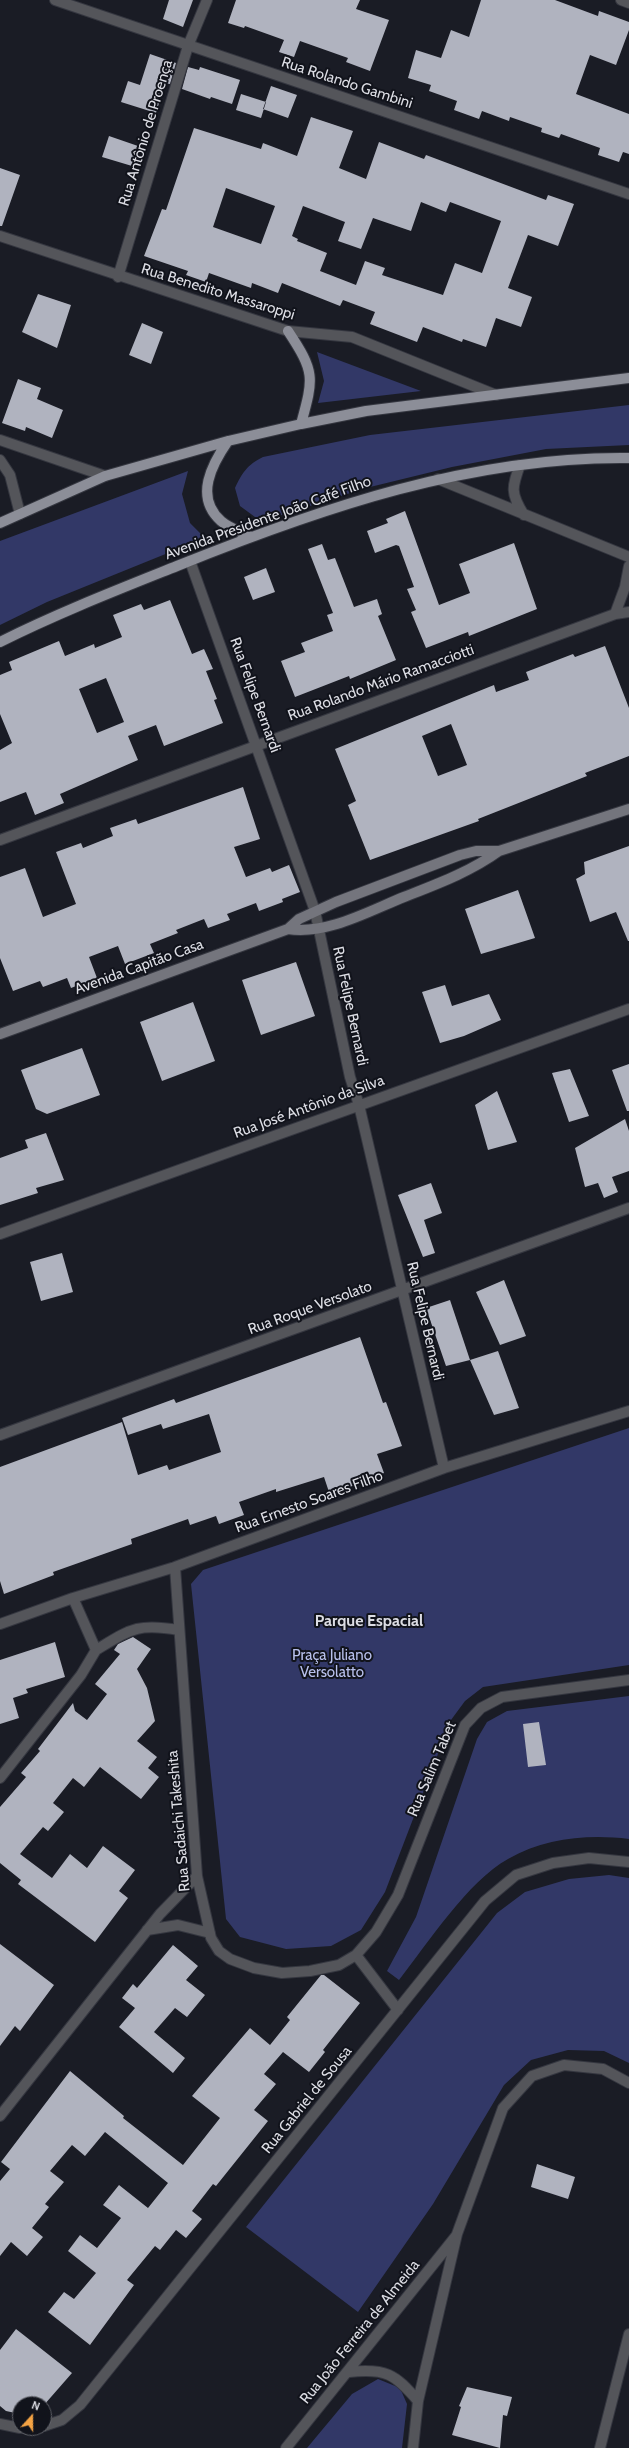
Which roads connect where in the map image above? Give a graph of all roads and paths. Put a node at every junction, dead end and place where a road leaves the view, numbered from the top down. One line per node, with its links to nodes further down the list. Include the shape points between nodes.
1 (55, 0): 5 (street, Rua Rolando Gambini)
2 (207, 0): 5 (street, Rua Antônio de Proença)
3 (620, 0): 4 (street)
4 (629, 3)
5 (188, 46): 6 (street, Rua Rolando Gambini); 8 (street, Rua Antônio de Proença)
6 (629, 194)
7 (0, 236): 8 (street, Rua Benedito Massaroppi)
8 (118, 277): 9 (street, Rua Benedito Massaroppi)
9 (288, 331): 11 (street, Rua Benedito Massaroppi, via 352,337); 12 (main road, via 306,357 311,373 310,390)
10 (629, 378): 11 (main road, via 511,391)
11 (496, 395): 12 (main road, via 366,411)
12 (301, 424): 14 (main road)
13 (0, 440): 18 (street)
14 (228, 441): 18 (main road); 23 (main road, via 208,479 207,498 220,520)
15 (629, 458): 17 (main road, Avenida Presidente João Café Filho, via 587,458)
16 (0, 460): 20 (street, via 10,475)
17 (520, 465): 19 (main road, Avenida Presidente João Café Filho); 21 (street, via 512,485)
18 (105, 476): 20 (main road)
19 (438, 479): 21 (street); 23 (main road, Avenida Presidente João Café Filho, via 367,497)
20 (20, 514): 22 (main road)
21 (524, 515): 24 (street)
22 (0, 523)
23 (250, 537): 25 (main road, Avenida Presidente João Café Filho)
24 (629, 557)
25 (190, 561): 29 (main road, Avenida Presidente João Café Filho, via 48,618); 30 (street, Rua Felipe Bernardi)
26 (629, 566): 28 (street)
27 (629, 612): 28 (street, Rua Rolando Mário Ramacciotti)
28 (616, 614): 30 (street, Rua Rolando Mário Ramacciotti)
29 (0, 642)
30 (257, 744): 32 (street, Rua Rolando Mário Ramacciotti); 34 (street, Rua Felipe Bernardi)
31 (629, 809): 33 (main road, Avenida Capitão Casa)
32 (0, 840)
33 (500, 851): 34 (main road, Avenida Capitão Casa, via 460,855); 35 (main road, Avenida Capitão Casa, via 467,872 347,920)
34 (315, 911): 35 (street, Rua Felipe Bernardi); 36 (main road, Avenida Capitão Casa, via 299,919)
35 (319, 928): 36 (main road, Avenida Capitão Casa); 39 (street, Rua Felipe Bernardi, via 350,1078)
36 (288, 929): 38 (main road, Avenida Capitão Casa)
37 (629, 1009): 39 (street, Rua José Antônio da Silva)
38 (0, 1034)
39 (359, 1105): 41 (street, Rua José Antônio da Silva); 42 (street, Rua Felipe Bernardi)
40 (629, 1208): 42 (street, Rua Roque Versolato)
41 (0, 1234)
42 (402, 1291): 44 (street, Rua Roque Versolato); 45 (street, Rua Felipe Bernardi)
43 (629, 1411): 45 (street, Rua Ernesto Soares Filho)
44 (0, 1435)
45 (444, 1468): 46 (street, Rua Ernesto Soares Filho)
46 (175, 1567): 47 (street, Rua Ernesto Soares Filho); 49 (street, Rua Sadaichi Takeshita)
47 (73, 1598): 48 (street, Rua Ernesto Soares Filho); 50 (street)
48 (0, 1624)
49 (179, 1630): 50 (street, via 159,1627 134,1628); 54 (street, Rua Sadaichi Takeshita)
50 (96, 1650): 52 (street, via 81,1675)
51 (629, 1680): 57 (street, Rua Salim Tabet, via 502,1697 481,1708 462,1731 398,1895 376,1932)
52 (0, 1778)
53 (629, 1862): 58 (street, Rua Gabriel de Sousa, via 589,1858 553,1863 516,1875 485,1901)
54 (196, 1876): 55 (street); 56 (street, Rua Sadaichi Takeshita)
55 (147, 1930): 56 (street, via 178,1925); 60 (street)
56 (210, 1933): 57 (street, Rua Sadaichi Takeshita, via 219,1951 230,1959 254,1968 282,1973 339,1965)
57 (356, 1955): 58 (street)
58 (398, 2010): 65 (street, Rua Gabriel de Sousa, via 80,2405 62,2420)
59 (629, 2083): 61 (street, Rua João Ferreira de Almeida, via 603,2069 564,2065 532,2076 503,2108)
60 (0, 2116)
61 (457, 2234): 63 (street, Rua João Ferreira de Almeida); 64 (street, Rua João Ferreira de Almeida)
62 (629, 2334): 70 (street)
63 (349, 2372): 64 (street, via 373,2369 392,2374); 68 (street, Rua João Ferreira de Almeida)
64 (418, 2402): 69 (street, Rua João Ferreira de Almeida)
65 (52, 2423)
66 (0, 2424): 67 (street)
67 (12, 2426)
68 (286, 2448)
69 (413, 2448)
70 (600, 2448)

